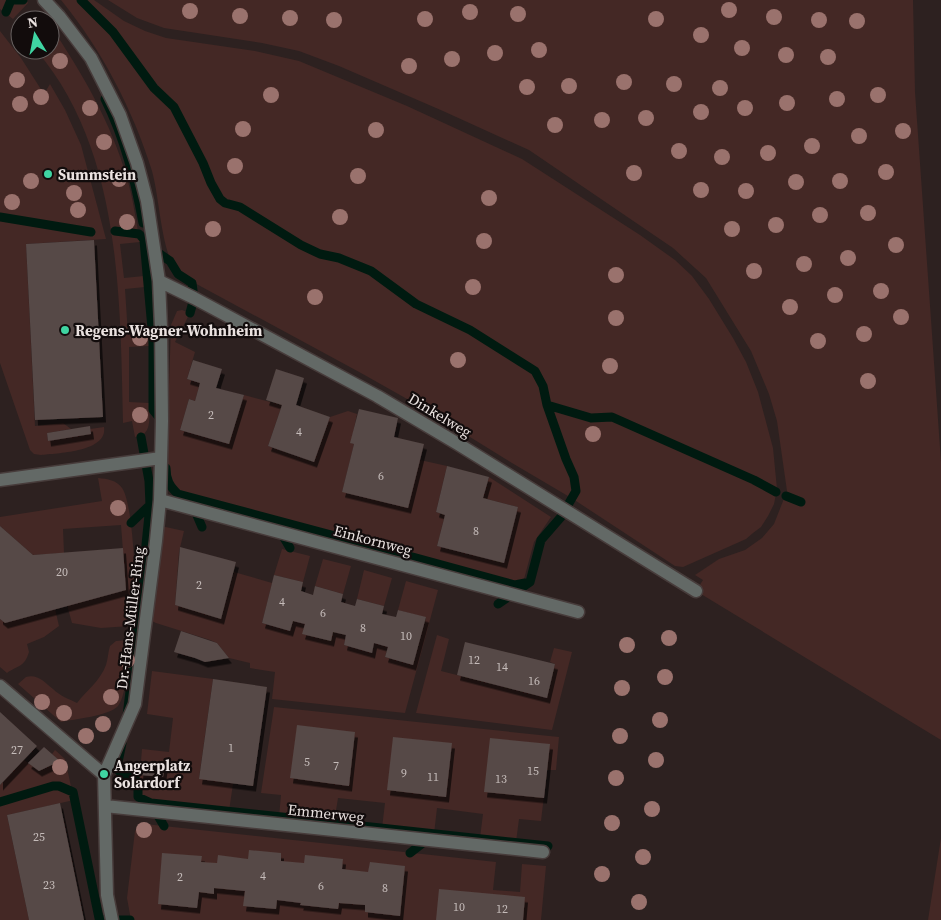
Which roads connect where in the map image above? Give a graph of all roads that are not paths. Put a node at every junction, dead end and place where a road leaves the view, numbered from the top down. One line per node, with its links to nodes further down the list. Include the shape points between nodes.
1 (44, 0): 2 (street, Dr.-Hans-Müller-Ring, via 91,58 120,115 136,157 147,201)
2 (159, 281): 3 (street, Dr.-Hans-Müller-Ring); 6 (street, Dinkelweg, via 377,396)
3 (161, 458): 4 (street); 5 (street, Dr.-Hans-Müller-Ring)
4 (0, 480)
5 (160, 500): 7 (street, Einkornweg); 9 (street, Dr.-Hans-Müller-Ring, via 136,704)
6 (696, 591)
7 (578, 612)
8 (0, 686): 9 (street)
9 (104, 775): 10 (street, Dr.-Hans-Müller-Ring)
10 (105, 806): 11 (street, Emmerweg); 12 (street, Dr.-Hans-Müller-Ring, via 107,895)
11 (543, 852)
12 (112, 920)

